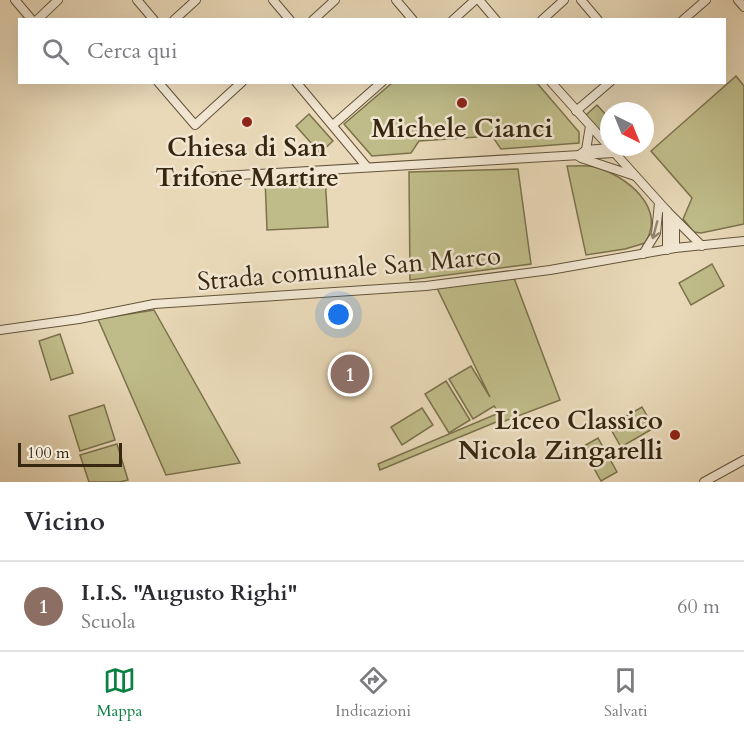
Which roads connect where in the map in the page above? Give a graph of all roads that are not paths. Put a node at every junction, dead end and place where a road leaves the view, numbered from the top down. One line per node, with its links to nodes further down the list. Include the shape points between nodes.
1 (15, 0): 14 (street)
2 (58, 0): 15 (street)
3 (137, 0): 16 (street)
4 (196, 0): 17 (street)
5 (273, 0): 18 (street)
6 (335, 0): 19 (street)
7 (396, 0): 20 (street)
8 (477, 0): 21 (street); 22 (street)
9 (564, 0): 23 (street)
10 (581, 0): 24 (street)
11 (706, 0): 25 (street)
12 (738, 0): 13 (street)
13 (744, 7)
14 (30, 18)
15 (39, 18)
16 (152, 18)
17 (176, 18)
18 (288, 18)
19 (316, 18)
20 (411, 18)
21 (455, 18)
22 (494, 18)
23 (544, 18)
24 (596, 18)
25 (685, 18)
26 (160, 84): 27 (street, via 195,125)
27 (240, 84)
28 (298, 84): 33 (street)
29 (380, 84): 33 (street)
30 (553, 84): 32 (street)
31 (607, 84): 32 (street)
32 (576, 111): 34 (street)
33 (333, 125): 41 (street)
34 (590, 126): 35 (street); 36 (street)
35 (600, 137)
36 (586, 150): 37 (street); 40 (street)
37 (600, 151)
38 (600, 153): 40 (street)
39 (617, 156): 42 (street)
40 (576, 157): 41 (street); 42 (street)
41 (367, 167): 43 (street)
42 (635, 176): 44 (street)
43 (207, 177)
44 (659, 203): 45 (street); 51 (street, one-way to 51, via 656,233)
45 (667, 211): 46 (street); 50 (street)
46 (675, 220): 49 (street); 50 (street)
47 (744, 235): 49 (street)
48 (744, 241): 49 (street)
49 (702, 246): 50 (street, Strada comunale San Marco)
50 (671, 249): 51 (street, Strada comunale San Marco)
51 (643, 254): 52 (street, Strada comunale San Marco, via 426,286 154,304)
52 (0, 330)
53 (744, 460): 54 (street)
54 (704, 482)

